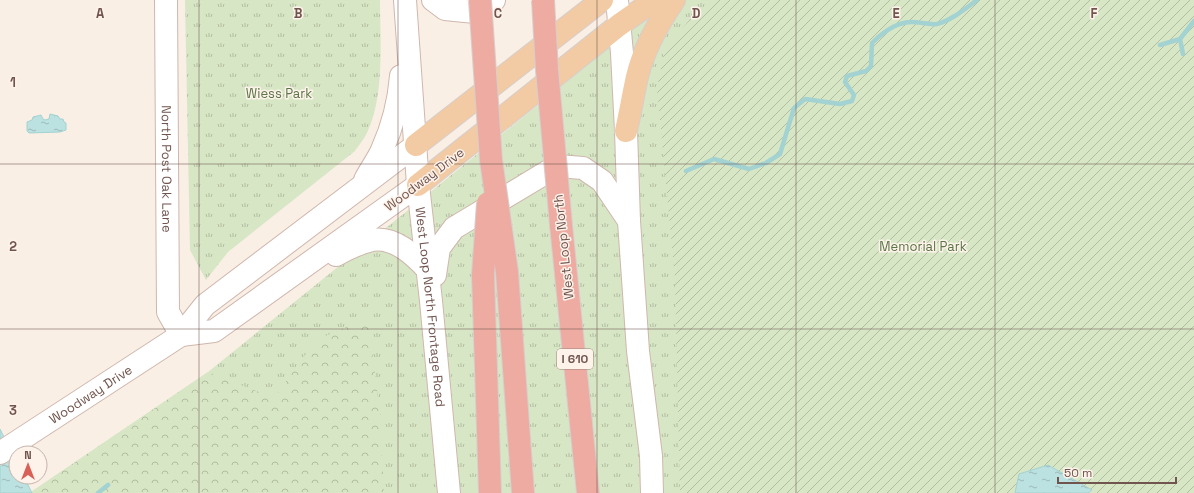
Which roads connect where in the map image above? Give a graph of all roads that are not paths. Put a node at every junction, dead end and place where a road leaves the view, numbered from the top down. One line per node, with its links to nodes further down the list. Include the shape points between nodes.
1 (166, 0): 21 (main road, North Post Oak Lane, via 168,312)
2 (433, 0): 4 (main road, via 445,9 475,12)
3 (480, 0): 14 (highway, bridge)
4 (494, 0)
5 (543, 0): 26 (highway, West Loop North / I 610, bridge, via 561,225)
6 (602, 0): 13 (main road, Woodway Drive)
7 (617, 0): 11 (main road)
8 (655, 0): 11 (main road, Woodway Drive)
9 (674, 0): 12 (main road, via 645,52 637,76)
10 (405, 9): 13 (main road, West Loop North Frontage Road); 16 (main road, via 400,94 382,150)
11 (619, 25): 12 (main road); 15 (main road, Woodway Drive)
12 (626, 131): 17 (main road)
13 (416, 146): 15 (main road, West Loop North Frontage Road); 16 (main road, Woodway Drive)
14 (491, 160): 24 (highway, bridge, via 483,275); 25 (highway, bridge, via 507,272)
15 (418, 185): 18 (main road, West Loop North Frontage Road); 19 (main road, Woodway Drive)
16 (360, 188): 21 (main road, Woodway Drive, via 205,305)
17 (629, 221): 20 (main road, via 602,181 583,168 557,166 454,228 439,248); 27 (main road, via 638,351 651,456)
18 (428, 270): 19 (main road, via 398,245 383,240 371,240); 20 (main road, West Loop North Frontage Road)
19 (292, 276): 21 (main road, Woodway Drive, via 214,331)
20 (432, 301): 23 (main road, West Loop North Frontage Road)
21 (182, 335): 22 (main road, Woodway Drive)
22 (0, 453)
23 (449, 493)
24 (490, 493)
25 (523, 493)
26 (588, 493)
27 (652, 493)

